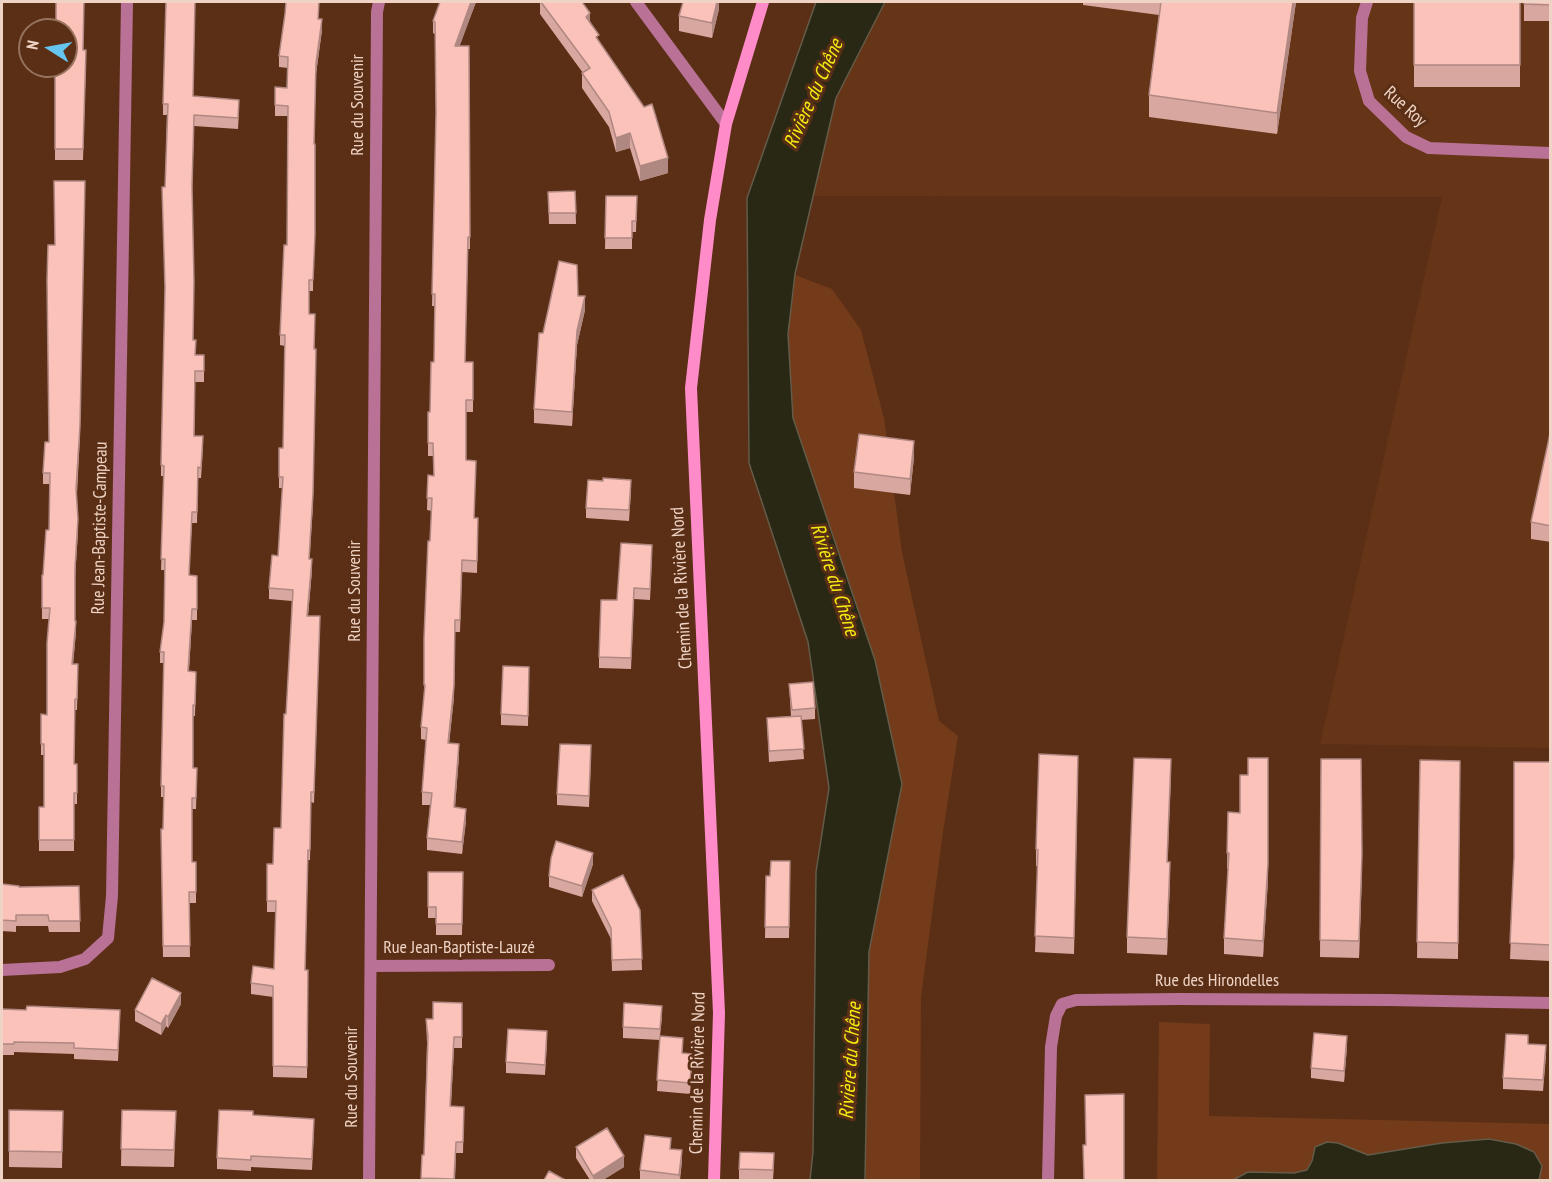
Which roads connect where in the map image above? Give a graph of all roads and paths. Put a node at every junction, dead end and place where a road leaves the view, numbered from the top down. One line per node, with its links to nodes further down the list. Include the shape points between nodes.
1 (127, 2): 10 (street, Rue Jean-Baptiste-Campeau, via 112,896 108,938 85,959 60,967)
2 (379, 2): 9 (street, Rue du Souvenir)
3 (636, 2): 6 (street)
4 (763, 2): 6 (street, Chemin de la Rivière Nord)
5 (1367, 2): 7 (street, Rue Roy, via 1362,18 1360,71 1369,101 1406,137 1429,148)
6 (726, 124): 13 (street, Chemin de la Rivière Nord, via 710,220 691,388 719,1013)
7 (1551, 153)
8 (549, 965): 9 (street, Rue Jean-Baptiste-Lauzé)
9 (370, 966): 12 (street, Rue du Souvenir)
10 (2, 970)
11 (1551, 1004): 14 (street, Rue des Hirondelles, via 1179,999 1076,1000 1062,1004 1052,1038)
12 (369, 1180)
13 (714, 1180)
14 (1048, 1180)

